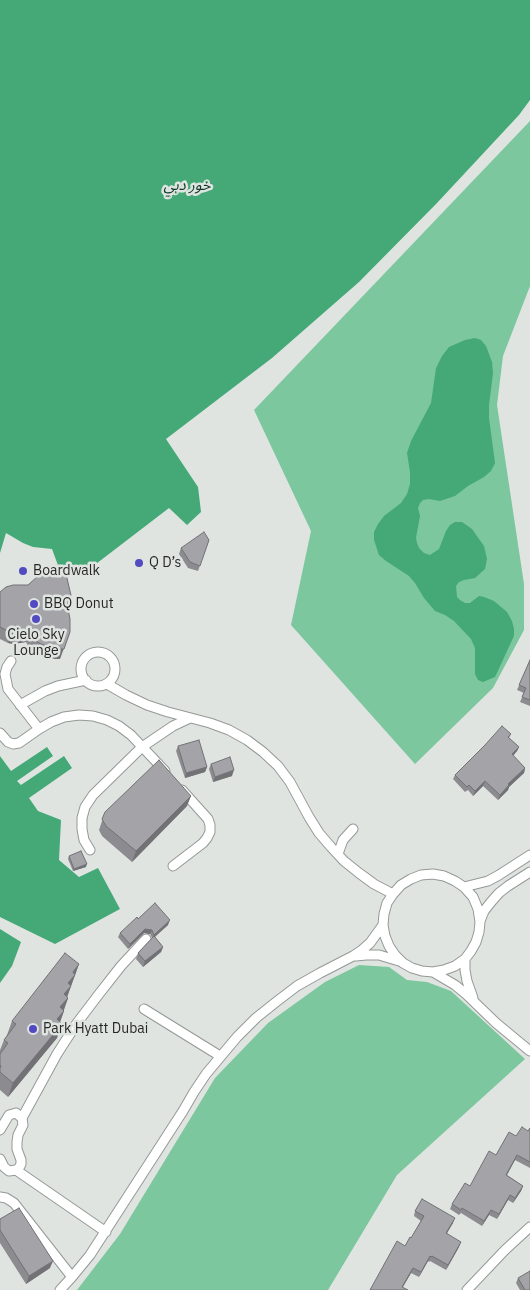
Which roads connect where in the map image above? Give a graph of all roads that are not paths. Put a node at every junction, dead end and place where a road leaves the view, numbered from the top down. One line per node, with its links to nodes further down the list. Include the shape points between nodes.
1 (11, 661): 4 (lane, via 5,674 6,682)
2 (86, 680): 3 (lane, via 96,686); 3 (lane, via 83,663 90,655 102,653 111,659 115,670); 4 (lane, via 45,691)
3 (107, 684): 5 (lane, via 147,704)
4 (20, 705): 6 (lane)
5 (190, 718): 8 (lane); 11 (lane, via 229,730 263,752 290,782 319,833)
6 (39, 729): 7 (lane, via 13,744); 8 (lane, via 64,717 93,716 119,726)
7 (0, 733)
8 (142, 747): 10 (lane, via 92,795 82,818 84,840); 13 (lane, via 204,813 210,825 207,838)
9 (353, 828): 11 (lane, via 343,840)
10 (90, 850)
11 (338, 854): 16 (lane, via 374,884)
12 (530, 855): 15 (lane, via 499,875)
13 (173, 866)
14 (530, 872): 17 (lane, via 491,902)
15 (464, 888): 16 (lane, via 444,876 421,875 401,885); 17 (lane, via 478,909)
16 (393, 894): 18 (lane, via 387,903)
17 (480, 922): 21 (lane, via 476,942)
18 (383, 925): 20 (lane, via 370,943); 22 (lane, via 389,946)
19 (146, 939): 28 (lane, via 77,1024)
20 (353, 956): 22 (lane, via 379,955); 27 (lane, via 297,986 250,1024)
21 (465, 959): 23 (lane, via 455,966); 24 (lane, via 467,982)
22 (403, 963): 23 (lane)
23 (433, 972): 24 (lane)
24 (476, 1002): 26 (lane)
25 (144, 1009): 27 (lane)
26 (530, 1051)
27 (220, 1056): 34 (lane)
28 (22, 1118): 29 (lane, via 16,1113 9,1115); 31 (lane, via 17,1142 21,1164)
29 (0, 1130)
30 (0, 1159): 31 (lane, via 6,1169)
31 (16, 1170): 34 (lane)
32 (0, 1197): 35 (lane, via 21,1210)
33 (530, 1227): 37 (lane)
34 (106, 1232): 35 (lane)
35 (72, 1277): 36 (lane)
36 (60, 1290)
37 (467, 1290)

